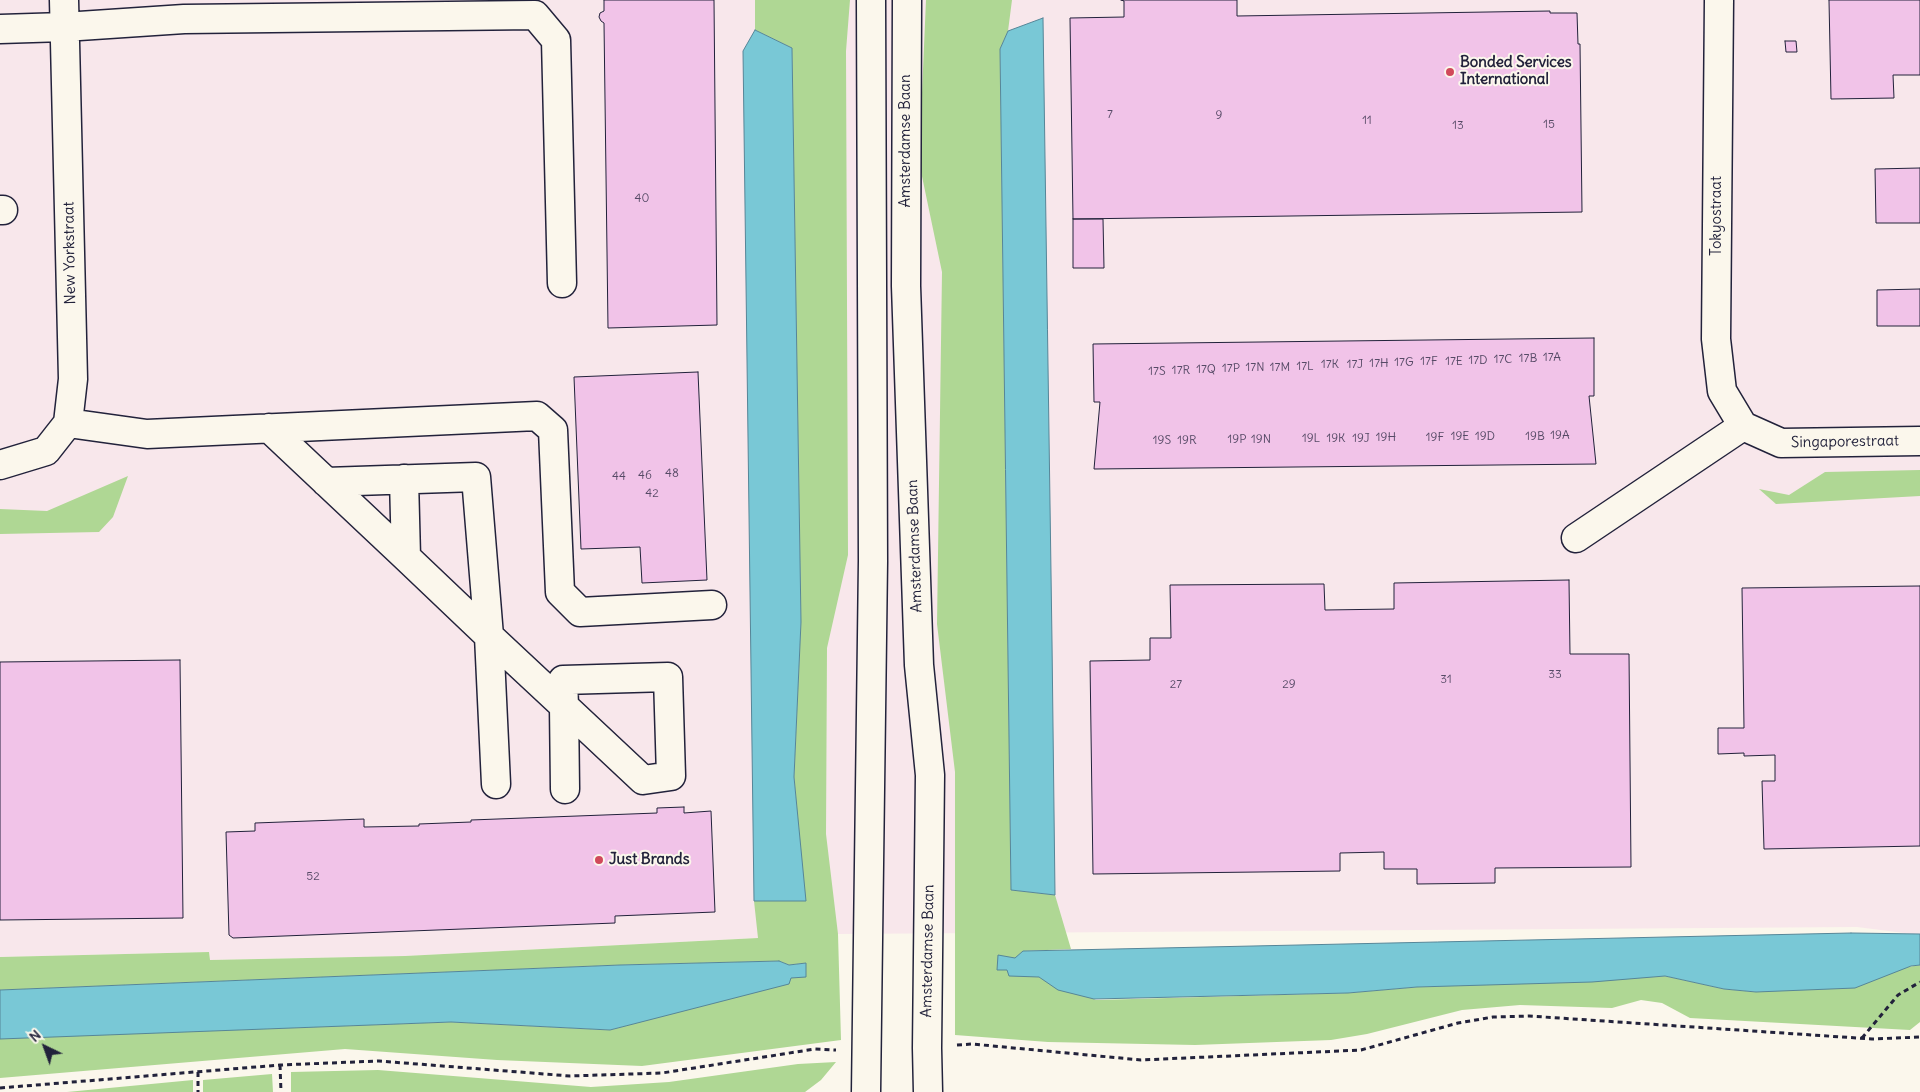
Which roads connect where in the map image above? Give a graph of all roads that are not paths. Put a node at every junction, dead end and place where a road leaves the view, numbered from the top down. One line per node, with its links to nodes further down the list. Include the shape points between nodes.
1 (64, 0): 7 (main road, New Yorkstraat)
2 (871, 0): 24 (main road, via 873,561)
3 (907, 0): 25 (main road, Amsterdamse Baan, via 906,286 919,665 930,775)
4 (1719, 0): 11 (main road, Tokyostraat, via 1716,339 1722,391)
5 (377, 8): 6 (main road); 9 (main road, via 535,15 556,40)
6 (184, 10): 7 (main road)
7 (64, 27): 8 (main road); 10 (main road, New Yorkstraat, via 73,379)
8 (0, 29)
9 (562, 283)
10 (68, 423): 12 (main road, via 148,434); 14 (main road, via 46,451)
11 (1743, 426): 13 (main road, Singaporestraat, via 1781,443); 17 (main road)
12 (268, 428): 16 (main road); 19 (main road, via 537,416 553,430 560,592 580,612)
13 (1920, 441)
14 (0, 465)
15 (404, 479): 16 (main road); 18 (main road); 20 (main road, via 476,477)
16 (326, 482): 18 (main road)
17 (1576, 538)
18 (406, 557): 20 (main road)
19 (712, 605)
20 (489, 636): 21 (main road); 22 (main road)
21 (564, 706): 21 (main road, via 643,780 671,776 668,677 563,680); 23 (main road)
22 (496, 784)
23 (565, 789)
24 (866, 1092)
25 (928, 1092)

